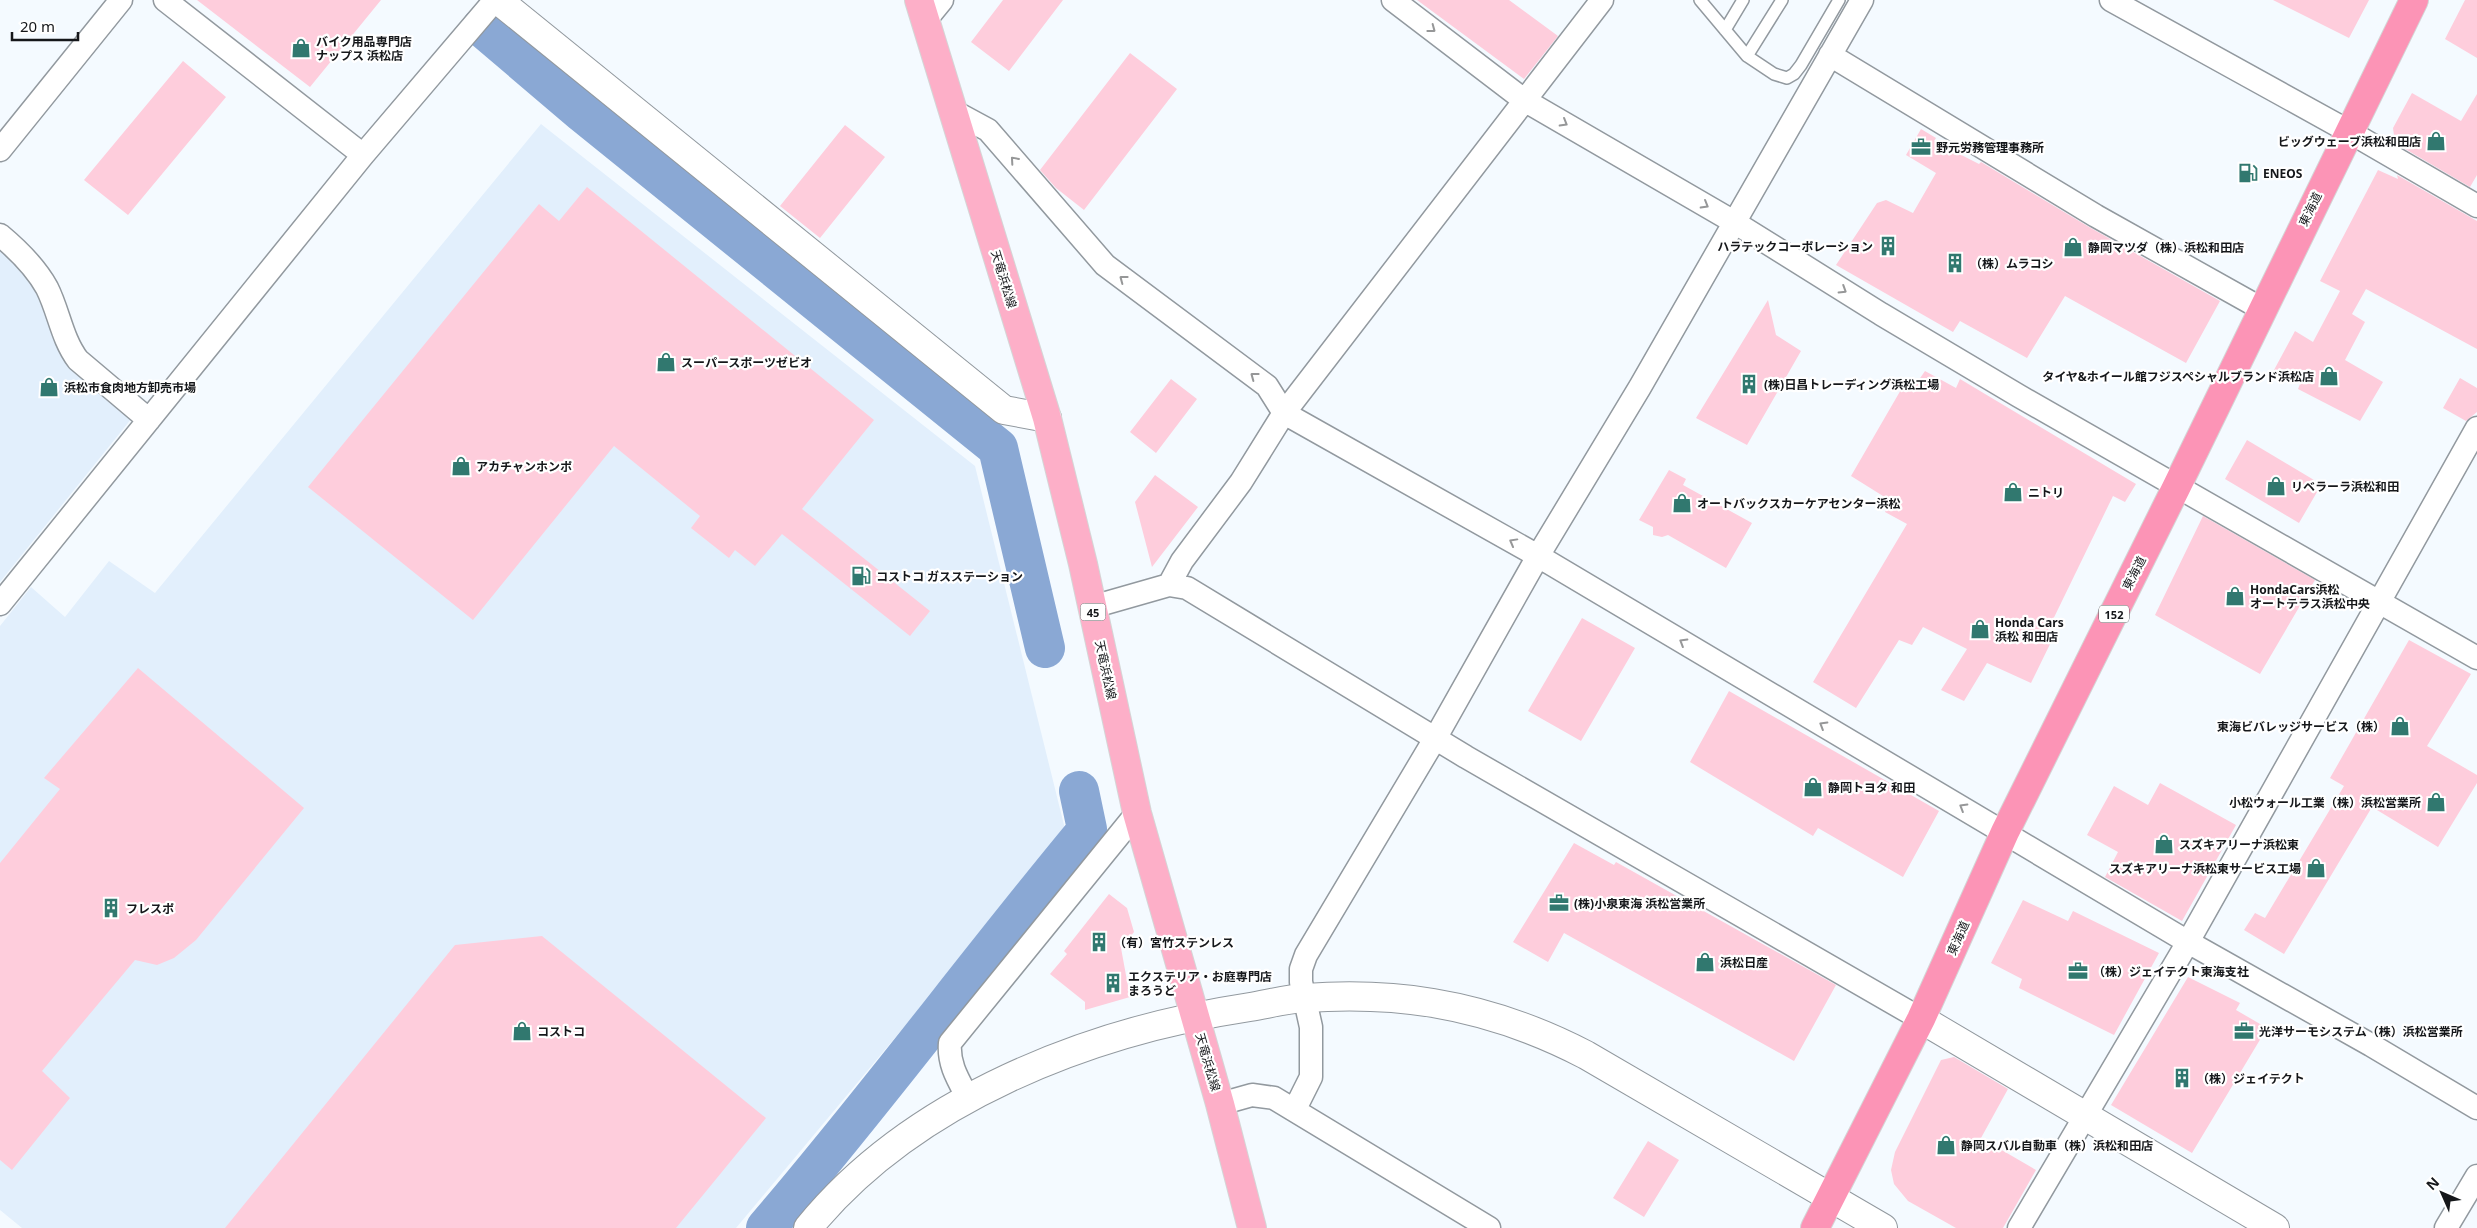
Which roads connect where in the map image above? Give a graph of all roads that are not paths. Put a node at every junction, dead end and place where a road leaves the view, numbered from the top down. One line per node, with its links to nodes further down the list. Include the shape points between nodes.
1 (121, 0): 21 (street)
2 (165, 0): 22 (street)
3 (496, 0): 22 (street); 28 (street, via 1004,410)
4 (942, 0): 14 (street)
5 (1393, 0): 18 (street, one-way to 18)
6 (1602, 0): 18 (street)
7 (1700, 0): 15 (lane)
8 (1743, 0): 15 (lane)
9 (1782, 0): 17 (lane)
10 (1838, 0): 17 (lane, via 1794,74 1787,78 1774,74)
11 (1862, 0): 16 (street)
12 (2111, 0): 20 (street)
13 (2414, 0): 20 (highway, 東海道 / 152)
14 (921, 11): 19 (main road, 天竜浜松線 / 45)
15 (1724, 30): 17 (lane)
16 (1830, 55): 24 (street); 26 (street, via 2096,216)
17 (1748, 56)
18 (1524, 100): 24 (street, one-way to 24); 27 (street)
19 (951, 110): 27 (street, one-way to 19, via 1267,386 1105,265 988,130); 28 (main road, 天竜浜松線 / 45)
20 (2348, 130): 23 (street); 26 (highway, 東海道 / 152)
21 (0, 150)
22 (363, 155): 29 (street)
23 (2477, 206)
24 (1734, 222): 31 (street, one-way to 31, via 1881,314); 32 (street)
25 (0, 235): 29 (street, via 34,269 47,289 70,350 78,360)
26 (2262, 309): 31 (highway, 東海道 / 152)
27 (1284, 413): 32 (street, one-way to 27); 33 (street, via 1241,482 1182,561)
28 (1047, 418): 36 (main road, 天竜浜松線 / 45)
29 (149, 420): 35 (street)
30 (2477, 428): 34 (street)
31 (2176, 488): 34 (street); 40 (highway, 東海道 / 152)
32 (1538, 556): 38 (street); 40 (street, one-way to 32)
33 (1169, 585): 36 (street); 38 (street, via 1187,588)
34 (2379, 600): 37 (street); 41 (street)
35 (0, 604)
36 (1092, 606): 39 (main road, 天竜浜松線 / 45)
37 (2477, 658)
38 (1436, 737): 42 (street, via 1306,955 1301,969); 44 (street)
39 (1137, 813): 43 (main road, 天竜浜松線 / 45); 45 (street, via 950,1043 952,1067)
40 (2005, 832): 41 (street); 44 (highway, 東海道 / 152)
41 (2188, 942): 47 (street); 49 (street)
42 (1304, 998): 43 (street); 48 (street, via 1311,1027 1311,1077); 51 (street, via 1382,998 1434,1003 1538,1031 1603,1064)
43 (1195, 1016): 45 (street, via 1049,1059); 46 (main road, 天竜浜松線 / 45)
44 (1921, 1020): 49 (street); 51 (highway, 東海道 / 152)
45 (969, 1100): 52 (street, via 911,1135 861,1172)
46 (1220, 1104): 48 (street, via 1256,1095 1274,1098); 53 (main road, 天竜浜松線 / 45)
47 (2477, 1108)
48 (1295, 1109): 54 (street)
49 (2085, 1117): 57 (street); 58 (street)
50 (2477, 1176): 59 (street)
51 (1829, 1197): 55 (highway, 東海道 / 152); 56 (street)
52 (808, 1228)
53 (1252, 1228)
54 (1489, 1228)
55 (1815, 1228)
56 (1883, 1228)
57 (2019, 1228)
58 (2275, 1228)
59 (2446, 1228)

